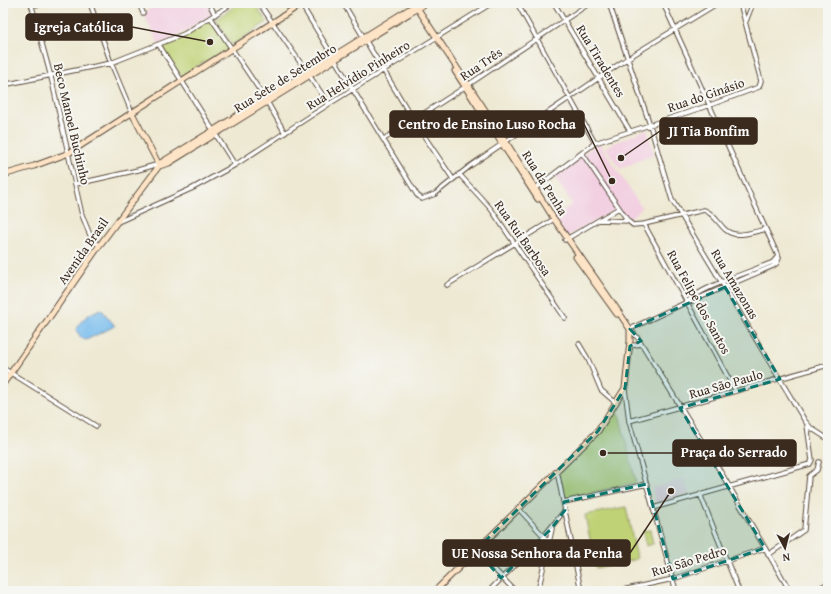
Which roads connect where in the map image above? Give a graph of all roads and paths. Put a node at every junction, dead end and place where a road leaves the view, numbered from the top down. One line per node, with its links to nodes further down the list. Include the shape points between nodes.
1 (55, 3): 19 (street)
2 (90, 3): 24 (street)
3 (139, 3): 21 (street)
4 (209, 3): 22 (street)
5 (233, 3): 22 (street)
6 (259, 3): 27 (street)
7 (302, 3): 27 (street); 35 (street)
8 (343, 3): 32 (street)
9 (426, 3): 20 (street, Rua Sete de Setembro)
10 (492, 3): 30 (street, Rua Helvídio Pinheiro)
11 (517, 3): 31 (street)
12 (554, 3): 25 (street, Rua Tiradentes)
13 (590, 3): 25 (street, Rua Três)
14 (609, 3): 36 (street, Rua Amazonas)
15 (663, 3): 28 (street)
16 (718, 3): 28 (street)
17 (740, 3): 26 (street)
18 (753, 3): 26 (street)
19 (32, 4): 29 (street, Beco Manoel Buchinho)
20 (417, 5): 30 (street, Rua da Penha); 32 (street, Rua Sete de Setembro)
21 (143, 13)
22 (216, 14): 23 (street)
23 (210, 18): 33 (street); 34 (street)
24 (96, 19): 29 (street); 37 (street)
25 (564, 20): 31 (street, Rua Três); 41 (street, Rua Tiradentes)
26 (745, 20): 49 (street, Rua do Ginásio, via 761,85)
27 (272, 22): 34 (street); 39 (street)
28 (675, 29): 36 (street); 49 (street)
29 (39, 32): 40 (street, Beco Manoel Buchinho)
30 (436, 37): 38 (street, Rua Helvídio Pinheiro); 44 (street, Rua da Penha)
31 (537, 38): 44 (street, Rua Três); 46 (street)
32 (364, 39): 35 (street, Rua Sete de Setembro); 38 (street)
33 (159, 45): 37 (street); 42 (street)
34 (232, 48): 42 (street); 47 (street)
35 (335, 58): 39 (street, Rua Sete de Setembro); 45 (street)
36 (628, 58): 41 (street); 52 (street, Rua Amazonas)
37 (111, 64): 40 (street); 50 (street)
38 (383, 71): 45 (street, Rua Helvídio Pinheiro); 51 (street)
39 (309, 75): 47 (street, Rua Sete de Setembro); 48 (street)
40 (51, 77): 43 (street); 60 (street, Beco Manoel Buchinho)
41 (600, 77): 46 (street); 53 (street, Rua Tiradentes)
42 (181, 81): 50 (street); 54 (street)
43 (3, 85)
44 (466, 86): 51 (street, Rua Três); 58 (street, Rua da Penha)
45 (354, 89): 48 (street, Rua Helvídio Pinheiro); 56 (street)
46 (571, 97): 57 (street); 58 (street)
47 (266, 100): 54 (street, Rua Sete de Setembro); 55 (street)
48 (329, 104): 55 (street, Rua Helvídio Pinheiro)
49 (710, 105): 52 (street, Rua do Ginásio); 75 (street)
50 (132, 113): 60 (street); 61 (street)
51 (414, 121): 56 (street, Rua Três); 65 (street)
52 (650, 125): 53 (street, Rua do Ginásio); 69 (street, Rua Amazonas, via 669,191)
53 (630, 131): 57 (street, Rua do Ginásio)
54 (215, 133): 61 (street, Rua Sete de Setembro); 62 (street)
55 (285, 133): 62 (street, Rua Helvídio Pinheiro)
56 (384, 139): 65 (street, via 418,198 430,197)
57 (595, 143): 59 (street, Rua do Ginásio)
58 (504, 144): 64 (street); 67 (street, Rua da Penha)
59 (582, 152): 67 (street, Rua do Ginásio); 68 (street)
60 (69, 153): 63 (street); 66 (street, Beco Manoel Buchinho)
61 (157, 165): 66 (street, Rua Sete de Setembro); 73 (street, Avenida Brasil)
62 (235, 165): 73 (street, Rua Helvídio Pinheiro, via 187,191)
63 (3, 174)
64 (459, 174): 65 (street); 77 (street, Rua Rui Barbosa, via 487,203)
65 (453, 179)
66 (76, 184): 78 (street, Beco Manoel Buchinho, via 86,228)
67 (534, 189): 70 (street, Rua da Penha)
68 (619, 208): 71 (street); 72 (street)
69 (681, 216): 74 (street); 75 (street, via 699,210 710,212 726,230 736,234); 80 (street, Rua Amazonas)
70 (553, 219): 76 (street, Rua da Penha); 77 (street)
71 (598, 220): 72 (street); 76 (street)
72 (628, 221): 74 (street, via 633,225)
73 (117, 222): 78 (street, Avenida Brasil)
74 (644, 224): 81 (street, Rua Felipe dos Santos)
75 (766, 229): 80 (street, via 778,257 769,264)
76 (566, 240): 83 (street, Rua da Penha)
77 (515, 243): 79 (street); 82 (street, Rua Rui Barbosa)
78 (99, 246): 89 (street, Avenida Brasil)
79 (447, 285)
80 (723, 285): 81 (street); 90 (street, Rua Amazonas)
81 (687, 302): 83 (street); 93 (street, Rua Felipe dos Santos)
82 (565, 318)
83 (630, 330): 85 (street, Rua da Penha); 86 (street)
84 (579, 344): 94 (street, via 601,390)
85 (641, 344): 86 (street); 95 (street, Rua da Penha)
86 (630, 346): 92 (street)
87 (828, 365): 90 (street, Rua São Paulo)
88 (3, 368): 89 (street)
89 (11, 374): 91 (street, Avenida Brasil); 98 (street)
90 (780, 379): 93 (street, Rua São Paulo); 97 (street, Rua Amazonas)
91 (3, 384)
92 (624, 388): 94 (street); 96 (street)
93 (735, 390): 95 (street, Rua São Paulo)
94 (616, 403): 101 (street, via 598,431)
95 (680, 408): 96 (street, Rua São Paulo); 103 (street, Rua da Penha)
96 (629, 421): 102 (street)
97 (808, 425): 99 (street, Rua Amazonas); 103 (street, via 812,460 810,464)
98 (96, 426)
99 (828, 439)
100 (819, 462): 114 (street, via 817,470 809,476 804,530)
101 (557, 471): 105 (street); 106 (street)
102 (647, 484): 105 (street); 107 (street)
103 (728, 486): 104 (street); 112 (street, Rua da Penha)
104 (700, 494): 107 (street); 115 (street)
105 (564, 502): 108 (street)
106 (518, 508): 110 (street); 113 (street)
107 (653, 508): 117 (street)
108 (565, 510): 109 (street); 123 (street)
109 (552, 528): 110 (street); 111 (street)
110 (544, 536): 111 (street); 116 (street)
111 (549, 542): 122 (street)
112 (765, 548): 114 (street, Rua da Penha); 115 (street, Rua São Pedro)
113 (476, 550): 116 (street); 119 (street)
114 (768, 555): 127 (street, Rua da Penha)
115 (726, 560): 117 (street, Rua São Pedro); 126 (street)
116 (501, 578): 120 (street); 121 (street)
117 (673, 579): 124 (street, Rua São Pedro); 125 (street)
118 (828, 583): 128 (street)
119 (435, 591)
120 (489, 591)
121 (515, 591)
122 (538, 591)
123 (582, 591)
124 (618, 591)
125 (676, 591)
126 (739, 591)
127 (790, 591)
128 (815, 591)

